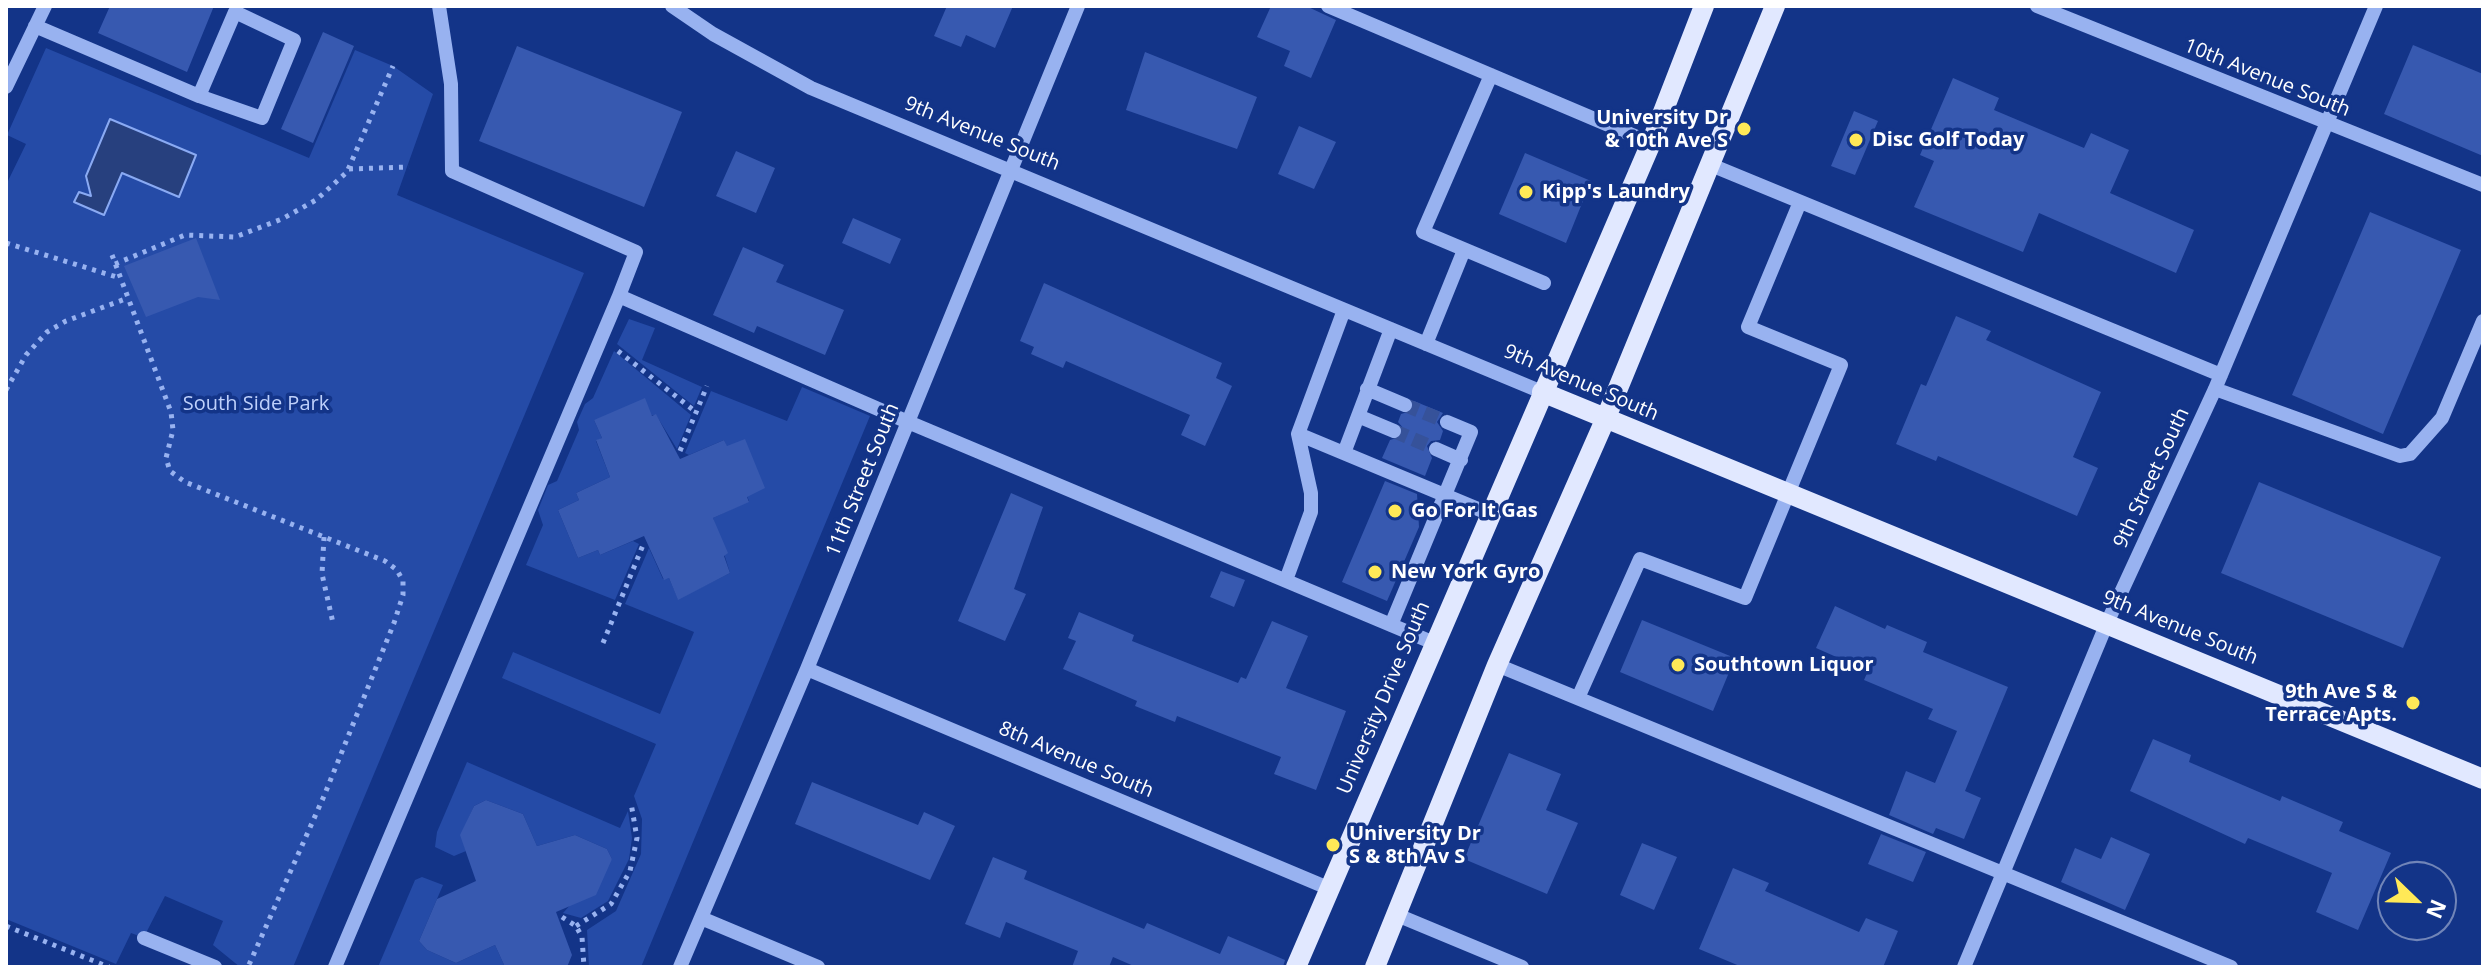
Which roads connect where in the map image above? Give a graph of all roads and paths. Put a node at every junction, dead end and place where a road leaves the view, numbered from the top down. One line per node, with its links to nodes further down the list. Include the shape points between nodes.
1 (45, 6): 10 (street)
2 (439, 6): 29 (street, via 451,84 452,171 636,252)
3 (672, 6): 20 (street, 9th Avenue South, via 811,88)
4 (1078, 6): 20 (street, 11th Street South)
5 (1328, 6): 12 (street)
6 (1704, 6): 16 (main road, University Drive South)
7 (1775, 6): 17 (main road)
8 (2037, 6): 15 (street, 10th Avenue South)
9 (2376, 6): 15 (street, 9th Street South)
10 (35, 26): 13 (street); 14 (street)
11 (393, 66): 19 (path)
12 (1491, 75): 16 (street); 24 (street, via 1423,232)
13 (6, 87)
14 (199, 96): 14 (street, via 262,118 294,40 235,12)
15 (2327, 124): 21 (street, 10th Avenue South); 36 (street, 9th Street South)
16 (1651, 143): 40 (main road, University Drive South)
17 (1711, 165): 22 (street); 44 (main road)
18 (409, 167): 19 (path)
19 (349, 169): 26 (path, via 316,200 261,228 228,238 185,235)
20 (1012, 171): 31 (street, 9th Avenue South); 45 (street, 11th Street South)
21 (2483, 185)
22 (1800, 202): 36 (street); 53 (street, via 1748,327 1841,365)
23 (6, 243): 27 (path)
24 (1464, 250): 28 (street); 34 (street)
25 (112, 255): 26 (path)
26 (115, 264): 27 (path)
27 (120, 278): 30 (path)
28 (1544, 283)
29 (619, 296): 45 (street); 80 (street)
30 (128, 298): 39 (path, via 47,332); 56 (path, via 171,412 166,458 170,471)
31 (1344, 310): 33 (street, 9th Avenue South); 48 (street)
32 (2483, 321): 36 (street, via 2442,418 2410,454 2400,456)
33 (1391, 329): 34 (street, 9th Avenue South); 38 (street)
34 (1426, 344): 40 (street, 9th Avenue South)
35 (612, 346): 42 (path)
36 (2218, 382): 60 (street, 9th Street South)
37 (707, 386): 42 (path)
38 (1367, 389): 41 (street); 43 (street)
39 (6, 390)
40 (1542, 392): 44 (main road, 9th Avenue South); 55 (main road, University Drive South)
41 (1405, 405)
42 (696, 412): 50 (path)
43 (1358, 416): 47 (street); 51 (street)
44 (1605, 420): 53 (main road, 9th Avenue South); 64 (main road)
45 (908, 422): 58 (street); 65 (street, 11th Street South)
46 (1447, 422): 52 (street, via 1471,432)
47 (1394, 431)
48 (1298, 434): 51 (street); 58 (street, via 1311,512)
49 (1436, 449): 52 (street)
50 (680, 451)
51 (1344, 453): 54 (street)
52 (1461, 460): 54 (street)
53 (1789, 493): 60 (main road, 9th Avenue South); 66 (street, via 1745,598 1640,559)
54 (1445, 496): 55 (street); 61 (street)
55 (1490, 514): 63 (main road, University Drive South)
56 (324, 537): 59 (path, via 322,574); 79 (path, via 392,565 403,581 403,595 338,763)
57 (643, 545): 62 (path)
58 (1286, 580): 61 (street)
59 (333, 623)
60 (2107, 623): 67 (main road, 9th Avenue South); 69 (street, 9th Street South)
61 (1391, 625): 63 (street)
62 (603, 643)
63 (1434, 643): 70 (main road, University Drive South)
64 (1497, 665): 66 (street); 71 (main road)
65 (807, 669): 70 (street, 8th Avenue South); 73 (street, 11th Street South)
66 (1578, 698): 69 (street)
67 (2483, 779)
68 (631, 803): 75 (path, via 637,838 630,871 611,904)
69 (2004, 871): 87 (street, 9th Street South); 88 (street)
70 (1328, 888): 84 (main road, University Drive South)
71 (1397, 915): 85 (main road); 86 (street)
72 (562, 917): 75 (path)
73 (701, 918): 82 (street, 11th Street South); 83 (street)
74 (6, 926): 77 (path)
75 (576, 926): 81 (path)
76 (144, 938): 78 (street)
77 (109, 967)
78 (215, 967)
79 (248, 967)
80 (335, 967)
81 (584, 967)
82 (680, 967)
83 (818, 967)
84 (1296, 967)
85 (1375, 967)
86 (1522, 967)
87 (1964, 967)
88 (2231, 967)

